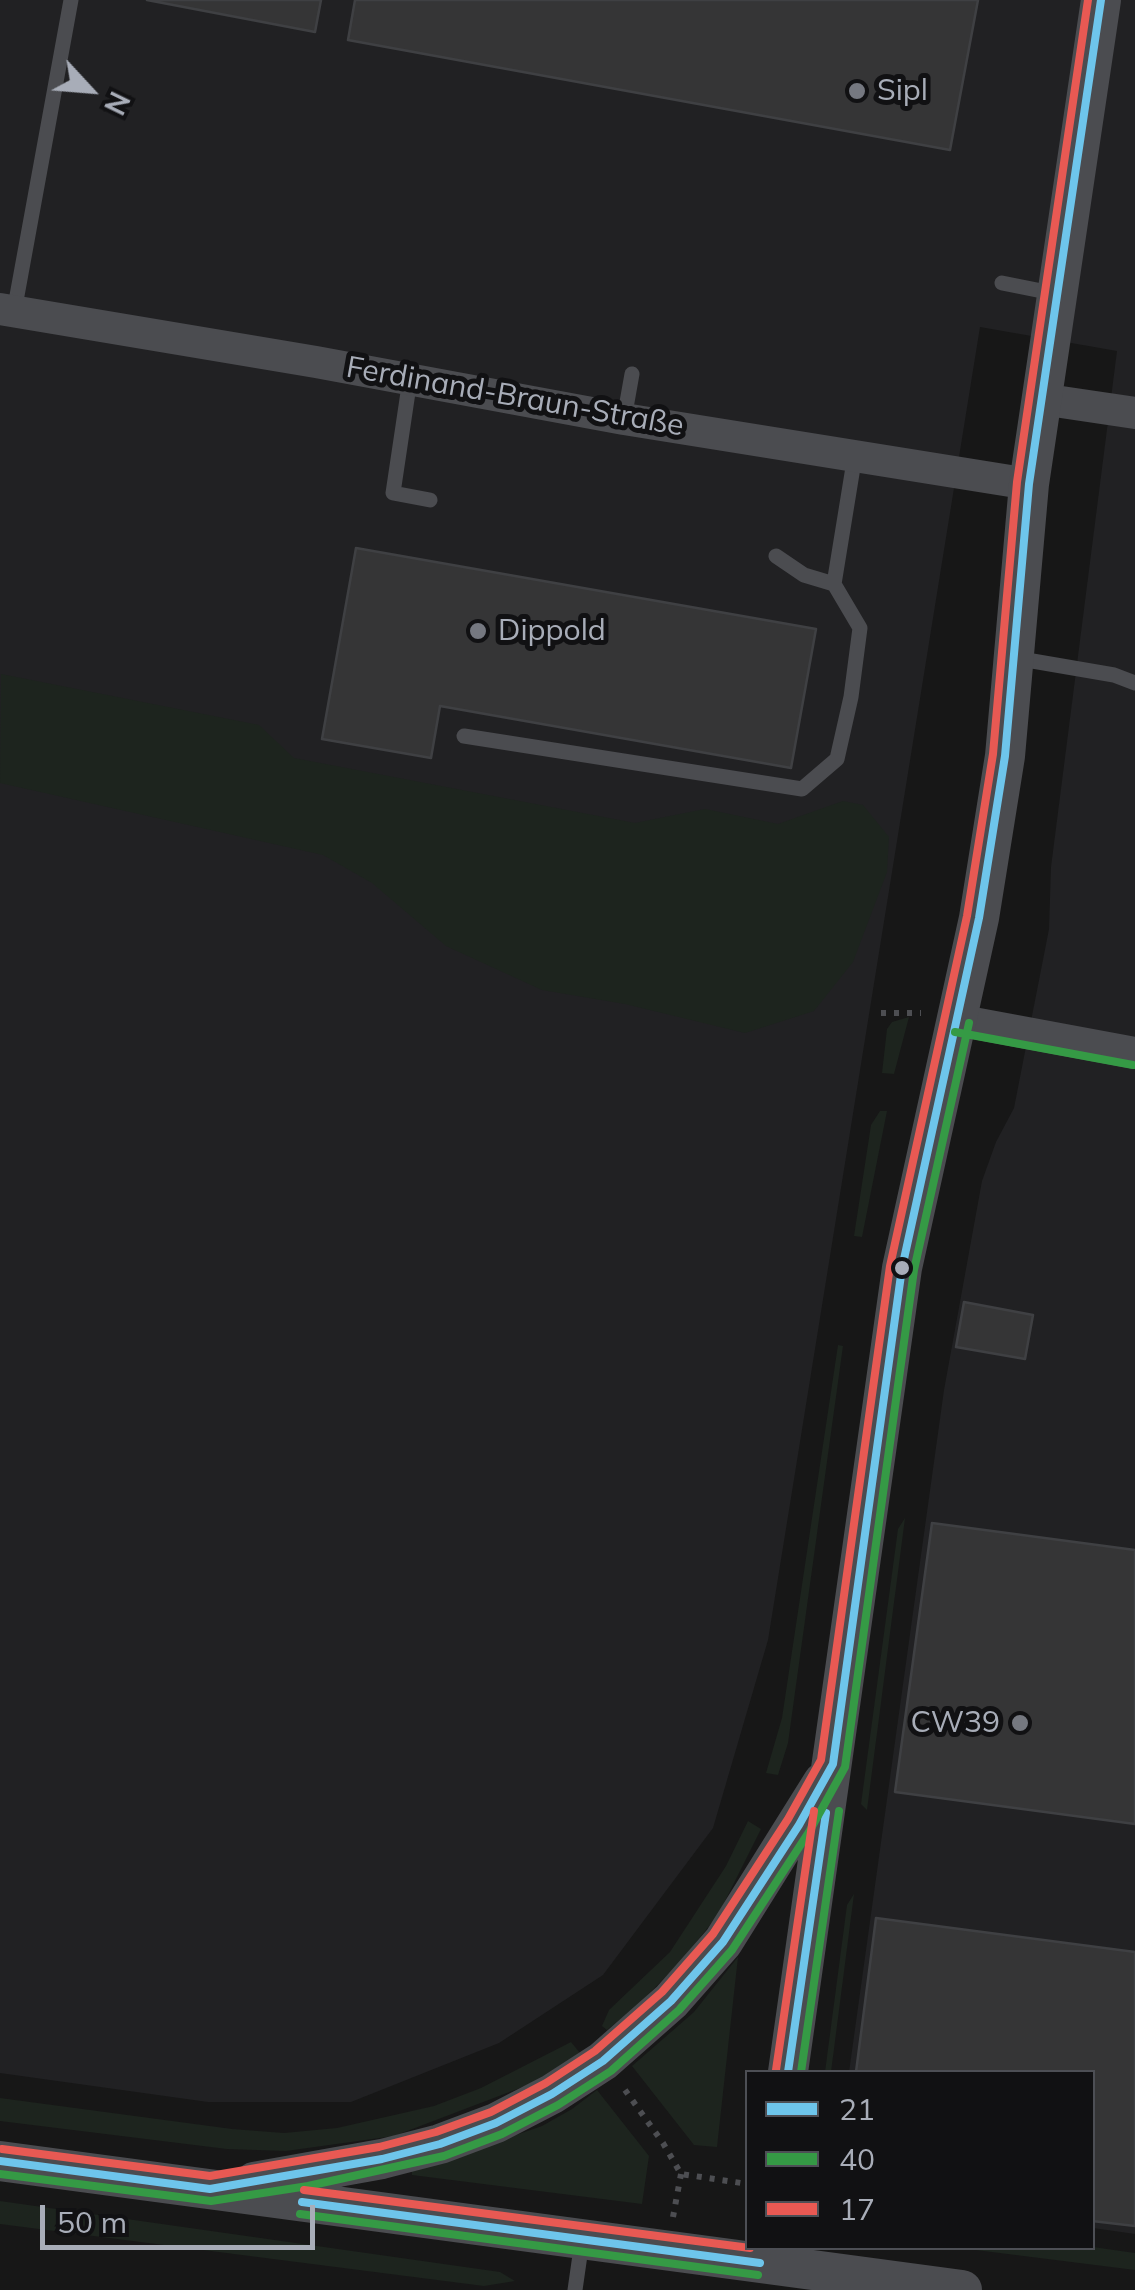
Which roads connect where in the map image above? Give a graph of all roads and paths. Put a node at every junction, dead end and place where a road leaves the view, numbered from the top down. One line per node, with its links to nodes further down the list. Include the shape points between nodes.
1 (70, 0): 5 (lane)
2 (1100, 0): 4 (street)
3 (1002, 283): 4 (lane)
4 (1057, 294): 8 (street)
5 (7, 311): 7 (street, Ferdinand-Braun-Straße)
6 (632, 374): 10 (lane)
7 (410, 379): 10 (street, Ferdinand-Braun-Straße); 13 (lane, via 393,493)
8 (1041, 399): 9 (street); 12 (street)
9 (1135, 413)
10 (624, 419): 11 (street, Ferdinand-Braun-Straße)
11 (855, 455): 12 (street, Ferdinand-Braun-Straße); 15 (lane)
12 (1029, 484): 16 (street)
13 (430, 500)
14 (776, 556): 15 (lane)
15 (834, 584): 18 (lane, via 860,628 852,697 837,759 802,788)
16 (1015, 658): 17 (lane); 19 (street, via 999,792)
17 (1135, 683)
18 (464, 736)
19 (957, 1020): 20 (street); 21 (street, via 902,1268)
20 (1135, 1053)
21 (833, 1764): 22 (street, via 723,1942); 23 (street)
22 (604, 2061): 25 (path, via 680,2174); 26 (street, via 496,2123 440,2144)
23 (788, 2070)
24 (0, 2161): 26 (street)
25 (745, 2184)
26 (210, 2189): 27 (street)
27 (582, 2241): 28 (street); 29 (lane)
28 (761, 2255): 30 (street)
29 (575, 2290)
30 (962, 2290)

